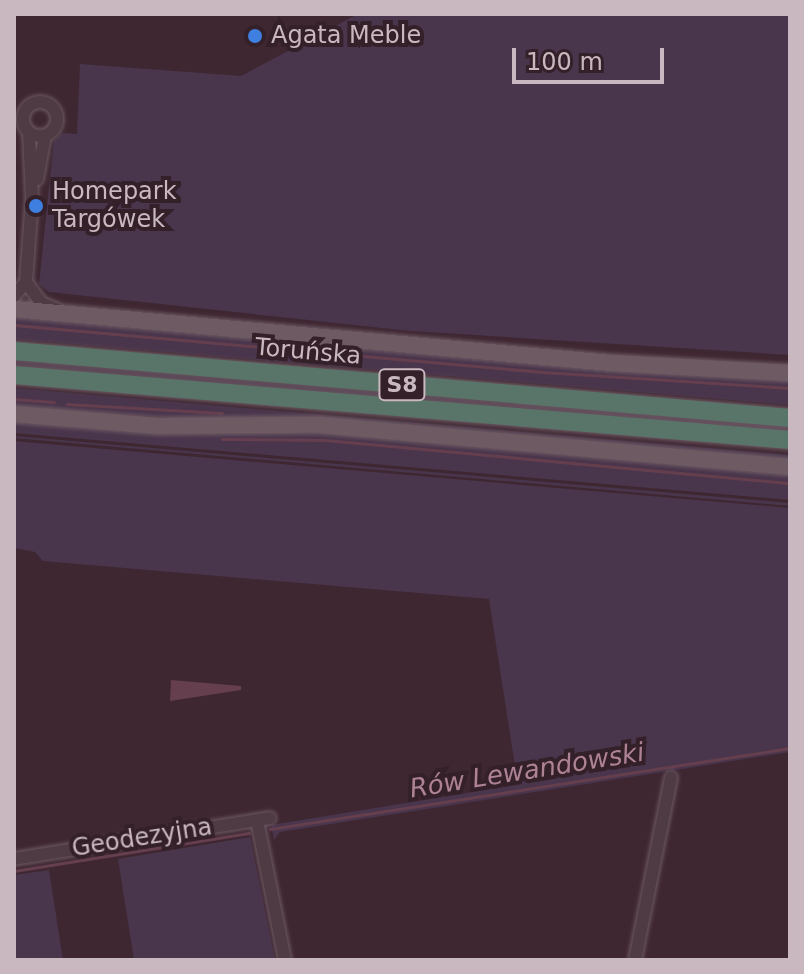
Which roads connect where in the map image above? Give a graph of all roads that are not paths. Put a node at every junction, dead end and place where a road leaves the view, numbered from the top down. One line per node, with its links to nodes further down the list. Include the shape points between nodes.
1 (18, 117): 2 (street); 3 (street, via 34,103 51,106 57,124)
2 (29, 133): 3 (street); 4 (street)
3 (45, 136): 4 (street)
4 (32, 198): 5 (street)
5 (26, 282): 6 (street); 8 (street, via 41,303)
6 (14, 296)
7 (14, 309): 8 (main road, Toruńska)
8 (76, 315): 10 (main road, Toruńska, via 611,363)
9 (14, 351): 13 (highway, Toruńska / S8)
10 (790, 373)
11 (14, 375): 14 (highway, Toruńska / S8)
12 (14, 414): 15 (main road, via 158,426 320,425)
13 (790, 418)
14 (790, 440)
15 (790, 467)
16 (671, 778): 19 (street)
17 (14, 859): 18 (street, Geodezyjna, via 264,819)
18 (285, 960)
19 (635, 960)

